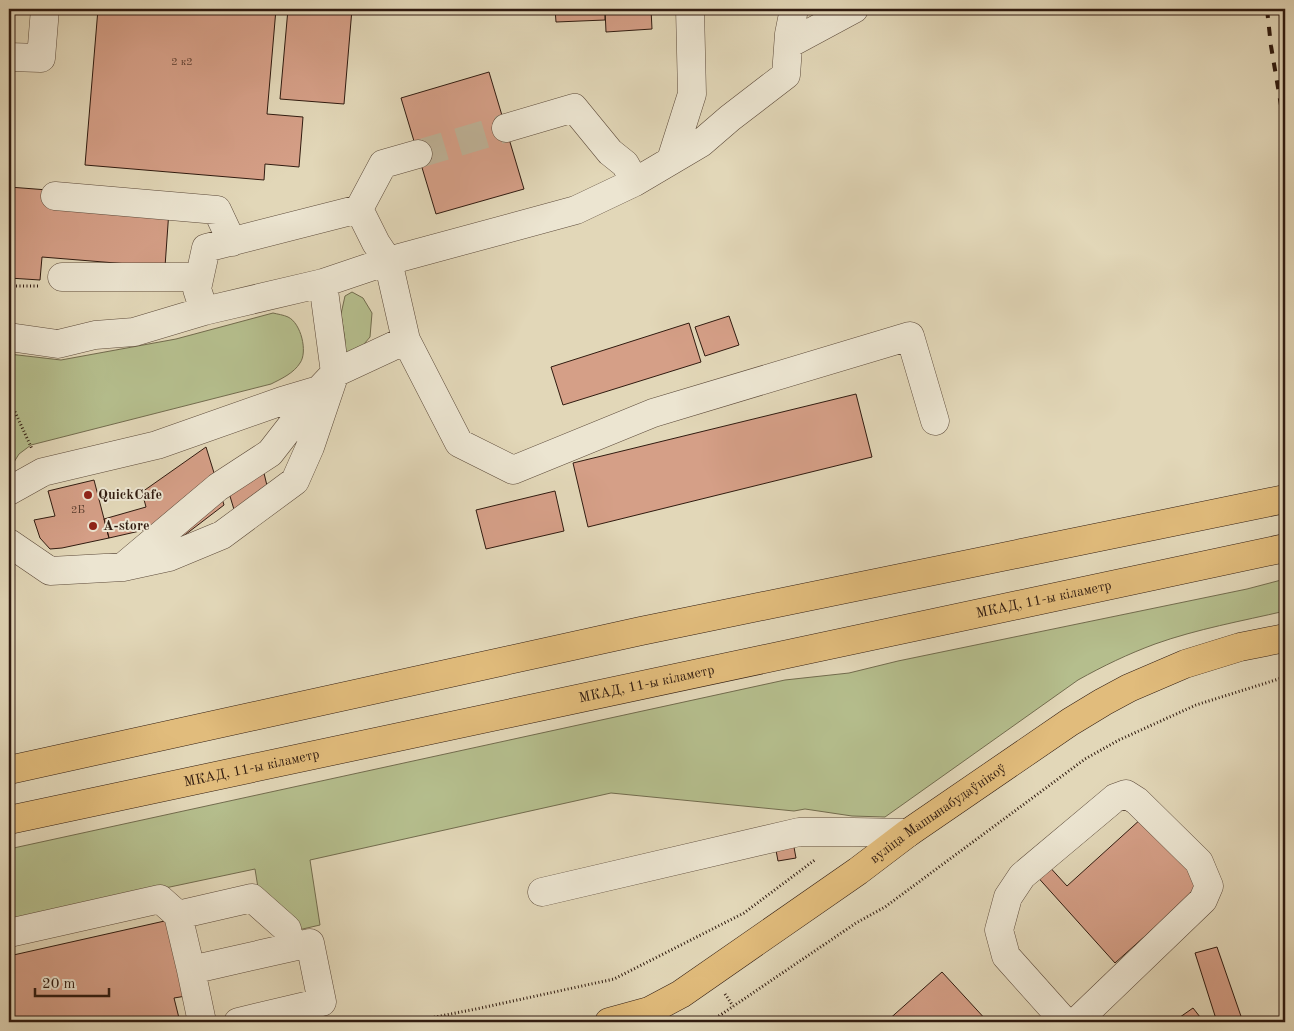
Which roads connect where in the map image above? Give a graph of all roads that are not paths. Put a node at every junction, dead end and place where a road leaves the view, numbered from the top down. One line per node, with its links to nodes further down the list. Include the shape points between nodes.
1 (45, 9): 6 (lane, via 41,58)
2 (690, 9): 9 (lane, via 692,94)
3 (794, 9): 5 (lane)
4 (854, 9): 5 (lane)
5 (789, 44): 9 (lane, via 786,75 701,143)
6 (9, 57)
7 (506, 128): 10 (lane, via 574,108 624,164)
8 (418, 154): 12 (lane, via 383,164)
9 (671, 160): 10 (lane)
10 (635, 182): 14 (lane, via 576,210)
11 (55, 196): 13 (lane, via 217,210)
12 (359, 209): 13 (lane); 14 (lane)
13 (232, 242): 16 (lane, via 206,248)
14 (388, 261): 17 (lane); 20 (lane)
15 (62, 277): 16 (lane)
16 (199, 277): 18 (lane, via 196,289)
17 (323, 283): 18 (lane); 21 (lane)
18 (204, 311): 19 (lane, via 134,332 58,344)
19 (9, 337)
20 (406, 340): 21 (lane); 22 (lane, via 459,443 513,470 653,413 910,336)
21 (327, 381): 23 (lane, via 282,401 157,445 43,472); 27 (lane, via 270,453 218,487); 27 (lane, via 310,447 296,481 222,535 169,557)
22 (935, 421)
23 (9, 491)
24 (1285, 499): 30 (main road, via 641,631)
25 (9, 543): 27 (lane, via 50,571)
26 (1285, 548): 32 (main road, МКАД, 11-ы кіламетр)
27 (123, 567)
28 (1285, 638): 33 (main road, вуліца Машынабудаўнікоў, via 1240,647 1185,664 1129,688 1070,722)
29 (9, 760): 30 (main road)
30 (39, 764): 31 (main road)
31 (9, 770)
32 (9, 820)
33 (908, 833): 34 (lane, via 799,832); 41 (main road, вуліца Машынабудаўнікоў, via 681,994 648,1011)
34 (542, 892)
35 (178, 914): 36 (lane, via 160,899); 37 (lane, via 252,898 287,929); 38 (lane)
36 (9, 933)
37 (291, 947): 38 (lane); 40 (lane, via 310,943 322,1002)
38 (191, 970): 39 (lane)
39 (202, 1022)
40 (238, 1022)
41 (609, 1022)
42 (1064, 1022): 43 (lane, via 1006,956 999,930 1008,897 1022,876 1115,798 1126,794 1199,862 1209,886 1202,900)
43 (1076, 1022)

